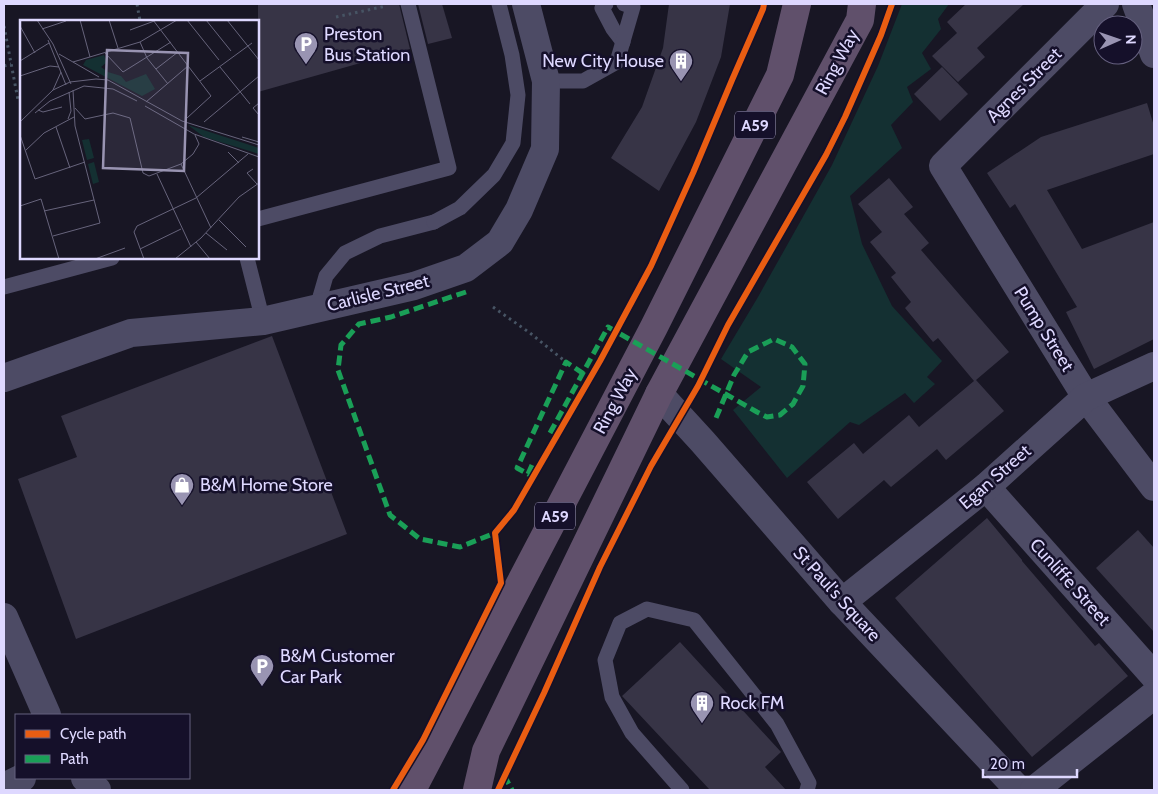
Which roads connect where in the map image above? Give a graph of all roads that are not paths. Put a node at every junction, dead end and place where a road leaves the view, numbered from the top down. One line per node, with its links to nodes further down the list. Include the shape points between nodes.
1 (408, 4): 14 (lane, via 449,168)
2 (499, 4): 18 (lane, bridge, via 518,95 512,143 494,175 460,208 434,222 380,236 344,253 326,276)
3 (526, 4): 12 (street, Carlisle Street)
4 (606, 4): 10 (lane, via 602,8)
5 (624, 4): 10 (lane, via 634,7)
6 (797, 4): 35 (highway, Ring Way / A59, via 780,75 654,326)
7 (1104, 4): 13 (street, Agnes Street)
8 (1136, 4): 11 (street)
9 (862, 9): 22 (highway, Ring Way / A59)
10 (623, 42): 12 (lane, via 617,62 583,81)
11 (1154, 54)
12 (546, 81): 18 (street, Carlisle Street, via 546,149 519,210 500,242 466,268 414,286)
13 (943, 166): 23 (street, Pump Street)
14 (259, 219)
15 (108, 259): 17 (lane)
16 (246, 259): 19 (lane)
17 (4, 287)
18 (317, 308): 19 (street, Carlisle Street)
19 (263, 321): 21 (street, Carlisle Street, via 131,333)
20 (1154, 366): 23 (street, Egan Street)
21 (4, 378)
22 (660, 394): 26 (street, St Paul's Square); 36 (highway, Ring Way / A59, via 486,751)
23 (1086, 397): 24 (street, Egan Street); 25 (street, Pump Street)
24 (986, 487): 26 (street, Egan Street); 28 (street, Cunliffe Street)
25 (1154, 487)
26 (842, 602): 39 (street, St Paul's Square)
27 (4, 617): 30 (street)
28 (1154, 676)
29 (1154, 695): 40 (street)
30 (47, 714)
31 (20, 779): 33 (street)
32 (86, 779): 34 (street)
33 (4, 787)
34 (97, 790)
35 (412, 790)
36 (477, 790)
37 (682, 790): 38 (lane, via 632,733 612,698 605,660 620,623 647,609 694,620 777,724 809,783)
38 (808, 790)
39 (1018, 790)
40 (1034, 790)

